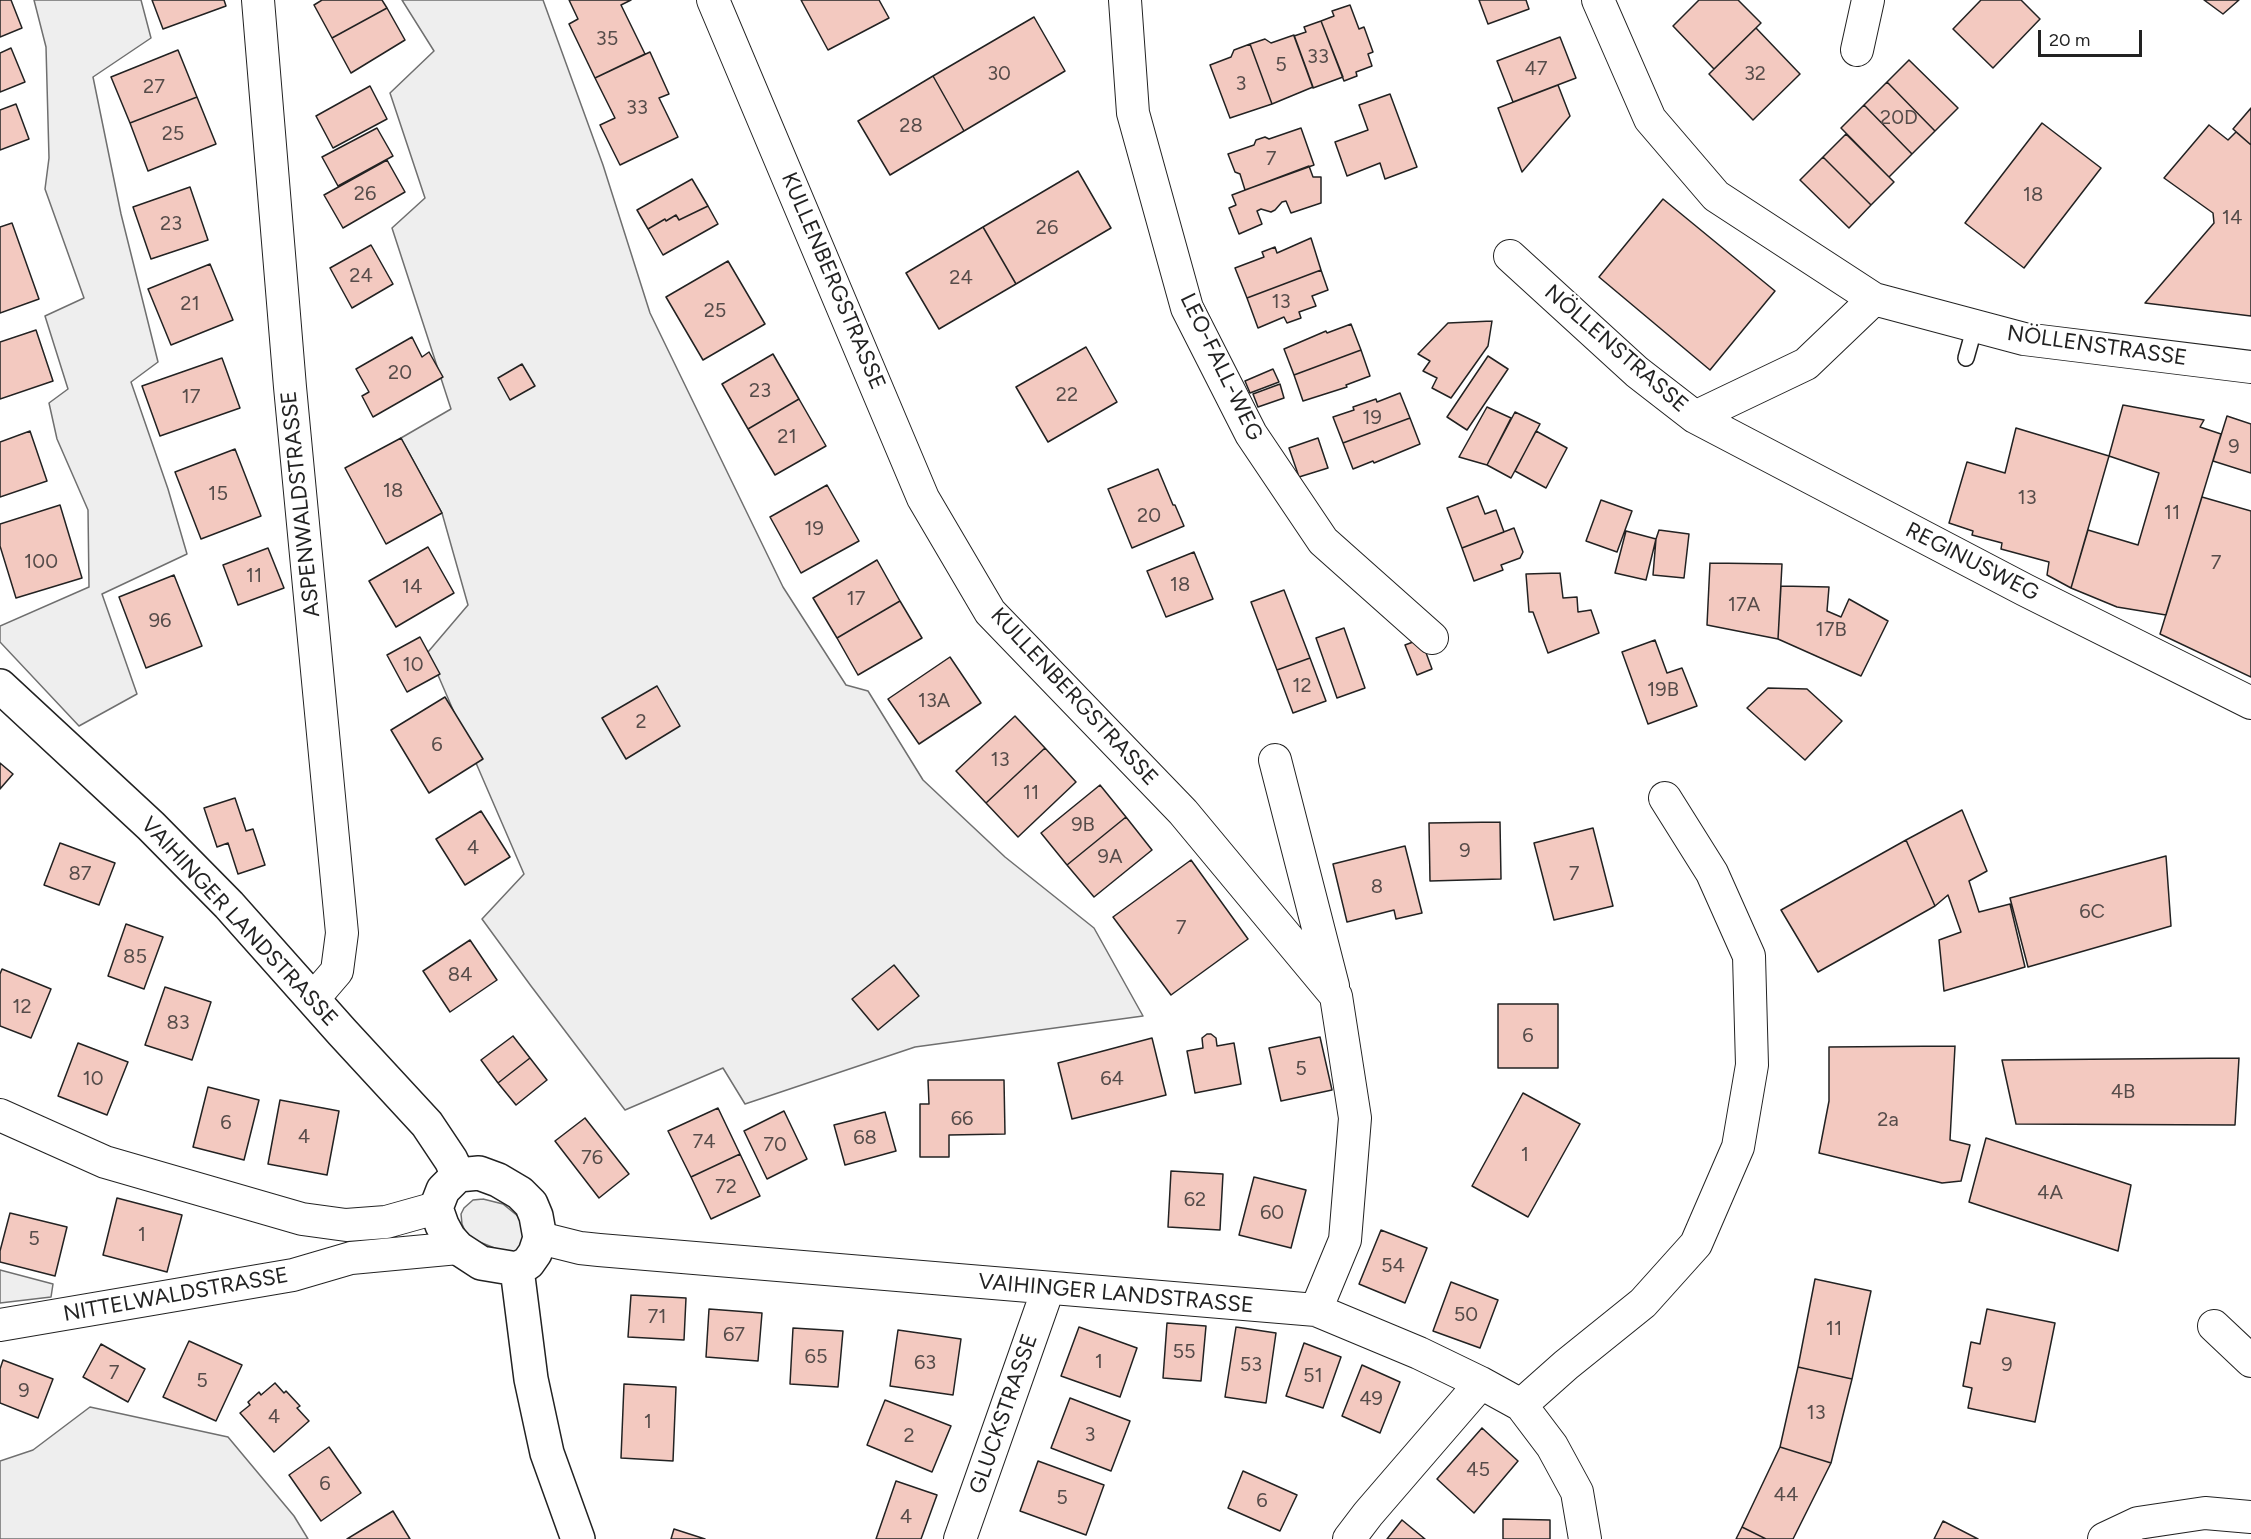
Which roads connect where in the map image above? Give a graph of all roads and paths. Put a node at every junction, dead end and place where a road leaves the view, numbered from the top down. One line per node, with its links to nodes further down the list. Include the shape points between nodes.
1 (258, 0): 19 (street, ASPENWALDSTRASSE, via 342,933 337,971)
2 (713, 0): 18 (street, KULLENBERGSTRASSE, via 923,498 990,612 1183,812)
3 (1125, 0): 13 (street, LEO-FALL-WEG, via 1133,113 1187,308 1251,434 1323,541)
4 (1598, 0): 8 (street, NÖLLENSTRASSE, via 1650,119 1716,196)
5 (1868, 0): 6 (street)
6 (1857, 50)
7 (1510, 256): 12 (street, NÖLLENSTRASSE, via 1637,372)
8 (1874, 299): 9 (street, NÖLLENSTRASSE); 12 (street, NÖLLENSTRASSE, via 1806,364)
9 (1975, 326): 10 (lane); 11 (street, NÖLLENSTRASSE, via 2024,339)
10 (1966, 358)
11 (2251, 367)
12 (1695, 417): 15 (street, REGINUSWEG)
13 (1432, 638)
14 (0, 686): 19 (street, VAIHINGER LANDSTRASSE, via 229,905)
15 (2251, 703)
16 (1275, 760): 18 (street)
17 (1665, 798): 34 (street, via 1712,873 1749,956 1752,1065 1738,1147 1696,1244 1643,1303)
18 (1336, 996): 29 (street, via 1355,1118 1345,1240)
19 (313, 999): 21 (street, VAIHINGER LANDSTRASSE, via 427,1124)
20 (0, 1115): 23 (street, via 105,1162 302,1219)
21 (458, 1175): 22 (street, via 443,1190); 24 (street, via 479,1173 520,1193 531,1204)
22 (436, 1208): 23 (street, via 386,1222); 25 (street, via 448,1238)
23 (346, 1226): 26 (street)
24 (540, 1238): 27 (street, via 528,1263); 28 (street, VAIHINGER LANDSTRASSE, via 580,1248)
25 (458, 1248): 26 (street, NITTELWALDSTRASSE); 27 (street, via 481,1263)
26 (351, 1258): 30 (street, NITTELWALDSTRASSE, via 293,1275)
27 (517, 1269): 36 (street, via 531,1379 547,1453)
28 (1048, 1289): 29 (street, VAIHINGER LANDSTRASSE); 37 (street, GLUCKSTRASSE)
29 (1316, 1310): 33 (street, VAIHINGER LANDSTRASSE)
30 (0, 1325)
31 (2214, 1326): 32 (street)
32 (2251, 1361)
33 (1481, 1383): 34 (street, VAIHINGER LANDSTRASSE); 38 (street)
34 (1521, 1405): 39 (street, VAIHINGER LANDSTRASSE, via 1552,1446 1577,1492)
35 (2251, 1517): 40 (street, via 2205,1513 2138,1522)
36 (578, 1539)
37 (960, 1539)
38 (1349, 1539)
39 (1585, 1539)
40 (2104, 1539)

